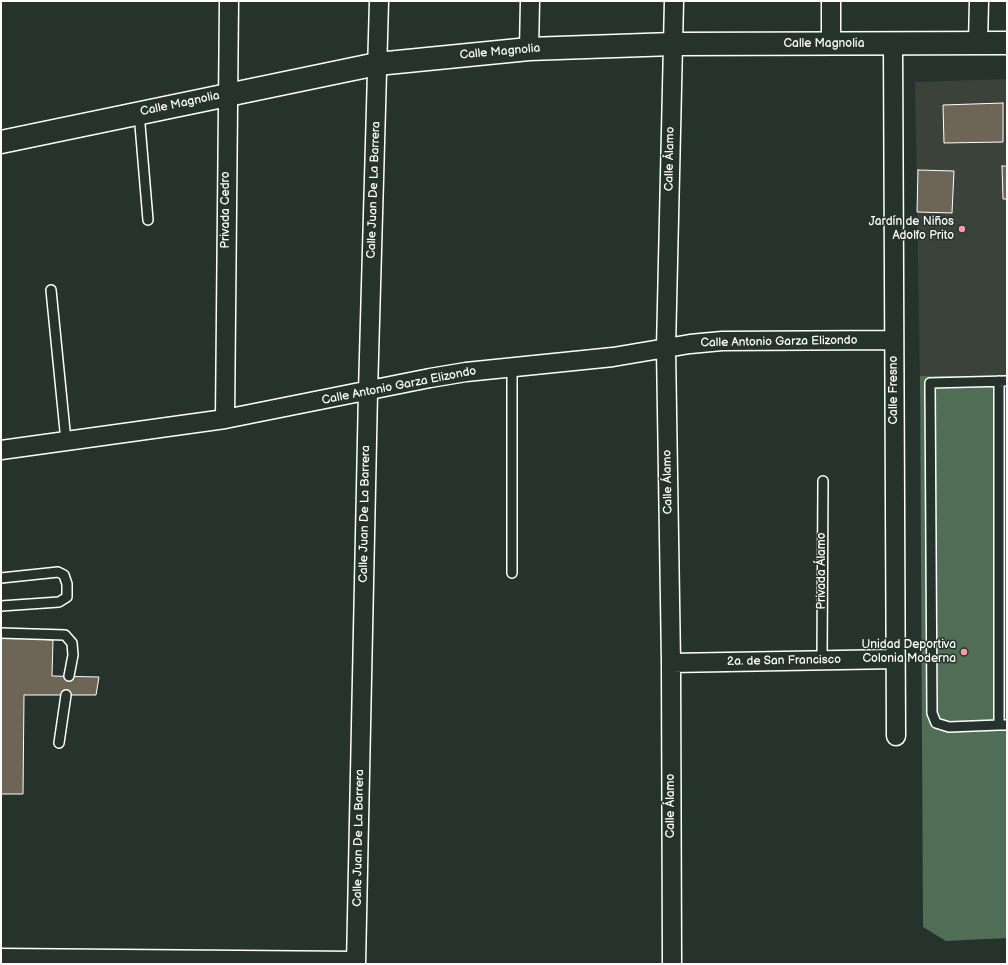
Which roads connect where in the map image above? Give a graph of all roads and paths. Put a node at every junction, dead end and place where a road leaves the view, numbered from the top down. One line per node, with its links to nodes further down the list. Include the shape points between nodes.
1 (229, 1): 14 (street, Privada Cedro)
2 (379, 1): 13 (street, Calle Juan De La Barrera)
3 (530, 1): 12 (street)
4 (674, 1): 9 (street, Calle Álamo)
5 (831, 1): 10 (street)
6 (979, 1): 7 (street)
7 (978, 43): 8 (street, Calle Magnolia); 11 (street, Calle Magnolia)
8 (1007, 43)
9 (673, 44): 10 (street, Calle Magnolia); 12 (street, Calle Magnolia); 20 (street, Calle Álamo)
10 (831, 44): 11 (street, Calle Magnolia)
11 (893, 44): 19 (street, Calle Fresno)
12 (528, 49): 13 (street, Calle Magnolia)
13 (377, 64): 14 (street, Calle Magnolia); 23 (street, Calle Juan De La Barrera)
14 (227, 94): 15 (street, Calle Magnolia); 24 (street, Privada Cedro)
15 (139, 113): 16 (street, Calle Magnolia); 17 (lane)
16 (1, 142)
17 (148, 220)
18 (51, 290): 25 (lane)
19 (894, 340): 20 (street, Calle Antonio Garza Elizondo, via 722,341); 32 (street, Calle Fresno)
20 (666, 348): 21 (street, Calle Antonio Garza Elizondo, via 613,357); 34 (street, Calle Álamo)
21 (512, 368): 23 (street, Calle Antonio Garza Elizondo, via 430,378); 28 (lane)
22 (1003, 381): 37 (lane); 37 (lane, via 930,383 932,713 936,723 949,727)
23 (368, 392): 24 (street, Calle Antonio Garza Elizondo); 41 (street, Calle Juan De La Barrera)
24 (225, 419): 25 (street, Calle Antonio Garza Elizondo)
25 (66, 441): 26 (street, Calle Antonio Garza Elizondo)
26 (1, 450)
27 (823, 481): 33 (lane, Privada Álamo)
28 (512, 573)
29 (1, 578): 30 (lane, via 58,572 64,575 67,597 59,602)
30 (1, 606)
31 (1, 633): 35 (lane, via 65,635 72,643 73,655)
32 (896, 659): 33 (street, 2a. de San Francisco); 38 (street, Calle Fresno)
33 (822, 661): 34 (street, 2a. de San Francisco)
34 (671, 663): 42 (street, Calle Álamo)
35 (69, 676)
36 (66, 695): 39 (lane)
37 (1003, 725)
38 (896, 736)
39 (58, 743)
40 (1, 958): 41 (street)
41 (356, 962)
42 (672, 964)

